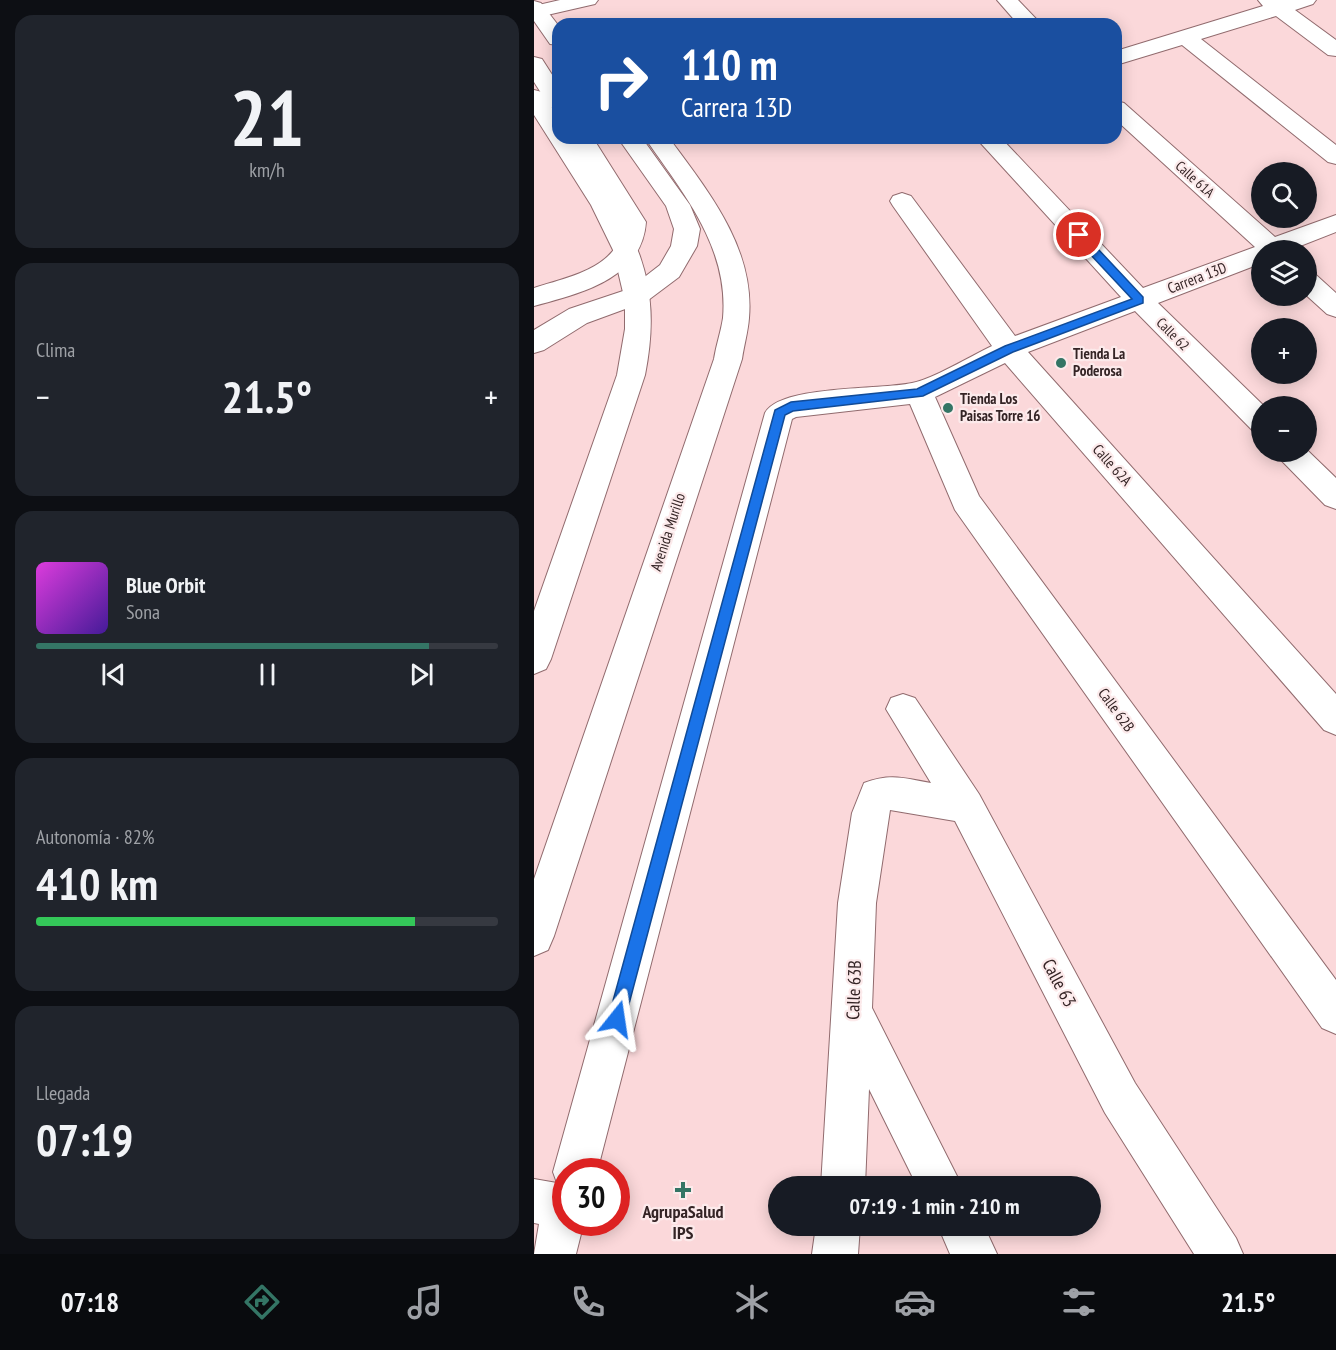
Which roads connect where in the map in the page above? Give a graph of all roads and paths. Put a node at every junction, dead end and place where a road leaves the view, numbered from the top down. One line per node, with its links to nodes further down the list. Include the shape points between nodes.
1 (588, 0): 5 (street)
2 (1007, 0): 7 (street)
3 (1306, 0): 4 (street)
4 (1274, 4): 9 (street); 10 (street)
5 (544, 7): 6 (street); 8 (street)
6 (563, 18)
7 (1024, 18)
8 (552, 25)
9 (1186, 37): 11 (street); 21 (street)
10 (1336, 50)
11 (1122, 56)
12 (534, 64): 13 (street)
13 (540, 100): 15 (street)
14 (1122, 114): 24 (street, Calle 61A)
15 (552, 123)
16 (564, 144): 26 (street)
17 (584, 144): 26 (street, via 634,222)
18 (634, 144): 29 (street, via 678,205 687,229 684,246 670,271)
19 (661, 144): 43 (street, Avenida Murillo, via 720,229 735,282 736,318 728,359)
20 (994, 144): 31 (street, Calle 62)
21 (1336, 157)
22 (902, 201): 34 (street, Calle 62A)
23 (1336, 223): 25 (street, Carrera 13D)
24 (1257, 240)
25 (1295, 240)
26 (628, 250): 29 (street); 30 (street, via 594,276)
27 (1251, 258): 31 (street, Carrera 13D)
28 (1317, 290): 32 (street)
29 (638, 295): 33 (street, via 578,316); 39 (street, via 639,332 631,375)
30 (534, 297)
31 (1139, 300): 34 (street, Carrera 13D); 36 (street, Calle 62)
32 (1336, 308)
33 (534, 343)
34 (1009, 349): 35 (street, Carrera 13D); 41 (street, Calle 62A)
35 (919, 393): 45 (street, Calle 62B, via 966,502); 46 (street, Carrera 13D, via 791,407 780,413 775,424)
36 (1251, 411)
37 (1301, 462): 38 (street)
38 (1336, 497)
39 (534, 659)
40 (903, 709): 42 (street, Calle 63)
41 (1336, 719)
42 (966, 806): 44 (street, Calle 63B, via 886,792 877,795 870,813 857,903); 57 (street, Calle 63, via 1120,1098)
43 (534, 936)
44 (853, 1014): 47 (street, Calle 63B); 48 (street)
45 (1336, 1014)
46 (579, 1158)
47 (844, 1176)
48 (935, 1176)
49 (534, 1201): 50 (street)
50 (552, 1204)
51 (558, 1236): 54 (street)
52 (837, 1236): 55 (street)
53 (965, 1236): 56 (street)
54 (553, 1254)
55 (835, 1254)
56 (974, 1254)
57 (1220, 1254)

